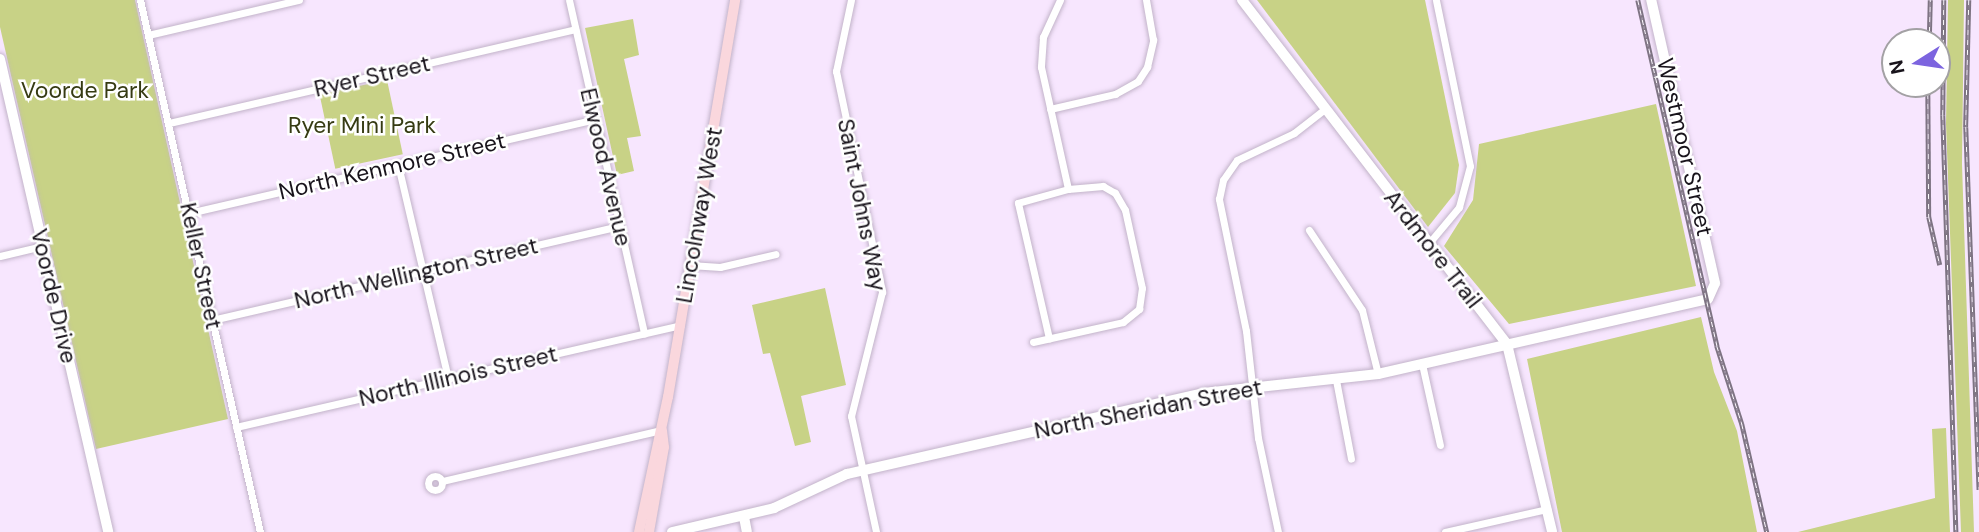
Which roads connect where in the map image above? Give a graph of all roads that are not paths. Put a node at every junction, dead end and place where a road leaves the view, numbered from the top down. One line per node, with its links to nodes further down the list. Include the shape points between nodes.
1 (140, 0): 12 (street, Keller Street)
2 (299, 0): 12 (street)
3 (569, 0): 11 (street, Elwood Avenue)
4 (735, 0): 27 (main road, Lincolnway West)
5 (851, 0): 45 (street, Saint Johns Way, via 836,71 882,292 852,399)
6 (1060, 0): 14 (street, via 1042,44)
7 (1146, 0): 14 (street, via 1153,40 1147,67 1138,81 1115,94)
8 (1242, 0): 15 (street, Ardmore Trail)
9 (1436, 0): 23 (street, via 1470,166 1459,207)
10 (1651, 0): 29 (street, Westmoor Street, via 1715,283)
11 (575, 29): 16 (street, Elwood Avenue); 17 (street, Ryer Street)
12 (148, 35): 17 (street, Keller Street)
13 (0, 59): 24 (street, Voorde Drive)
14 (1049, 109): 19 (street)
15 (1323, 110): 23 (street, Ardmore Trail); 40 (street, via 1294,133 1237,160 1220,190 1219,210 1246,331)
16 (595, 119): 18 (street, North Kenmore Street); 21 (street, Elwood Avenue)
17 (169, 123): 20 (street, Keller Street)
18 (398, 165): 20 (street, North Kenmore Street); 28 (street)
19 (1068, 189): 33 (street, via 1018,203); 33 (street, via 1098,185 1120,199 1143,296 1139,309 1124,322)
20 (189, 213): 30 (street, Keller Street)
21 (619, 226): 28 (street, North Wellington Street); 32 (street, Elwood Avenue)
22 (1309, 230): 37 (street, via 1363,310)
23 (1429, 243): 35 (street, Ardmore Trail)
24 (42, 246): 26 (street); 49 (street, Voorde Drive)
25 (776, 254): 27 (street, via 720,267)
26 (0, 256)
27 (690, 265): 31 (main road, Lincolnway West)
28 (423, 271): 30 (street, North Wellington Street); 38 (street)
29 (1713, 295): 35 (street, North Sheridan Street)
30 (212, 320): 41 (street, Keller Street)
31 (680, 325): 32 (street, North Illinois Street); 42 (main road, Lincolnway West)
32 (644, 334): 38 (street, North Illinois Street)
33 (1049, 338): 34 (street)
34 (1033, 342)
35 (1507, 344): 36 (street, North Sheridan Street); 47 (street, Ardmore Trail)
36 (1422, 365): 37 (street, North Sheridan Street); 43 (street)
37 (1378, 374): 39 (street, North Sheridan Street)
38 (448, 379): 41 (street, North Illinois Street)
39 (1336, 380): 40 (street, North Sheridan Street); 44 (street)
40 (1252, 387): 45 (street, North Sheridan Street, via 1204,393); 56 (street)
41 (236, 427): 50 (street, Keller Street)
42 (662, 430): 46 (street); 51 (main road, Lincolnway West, via 654,447); 52 (main road, Lincolnway West, via 664,447)
43 (1440, 445)
44 (1351, 459)
45 (862, 471): 48 (street, North Sheridan Street); 55 (street, Saint Johns Way)
46 (442, 481)
47 (1547, 509): 57 (street); 58 (street, Ardmore Trail)
48 (744, 517): 53 (street, North Sheridan Street); 54 (street)
49 (108, 532)
50 (260, 532)
51 (639, 532)
52 (649, 532)
53 (672, 532)
54 (747, 532)
55 (876, 532)
56 (1278, 532)
57 (1445, 532)
58 (1552, 532)

